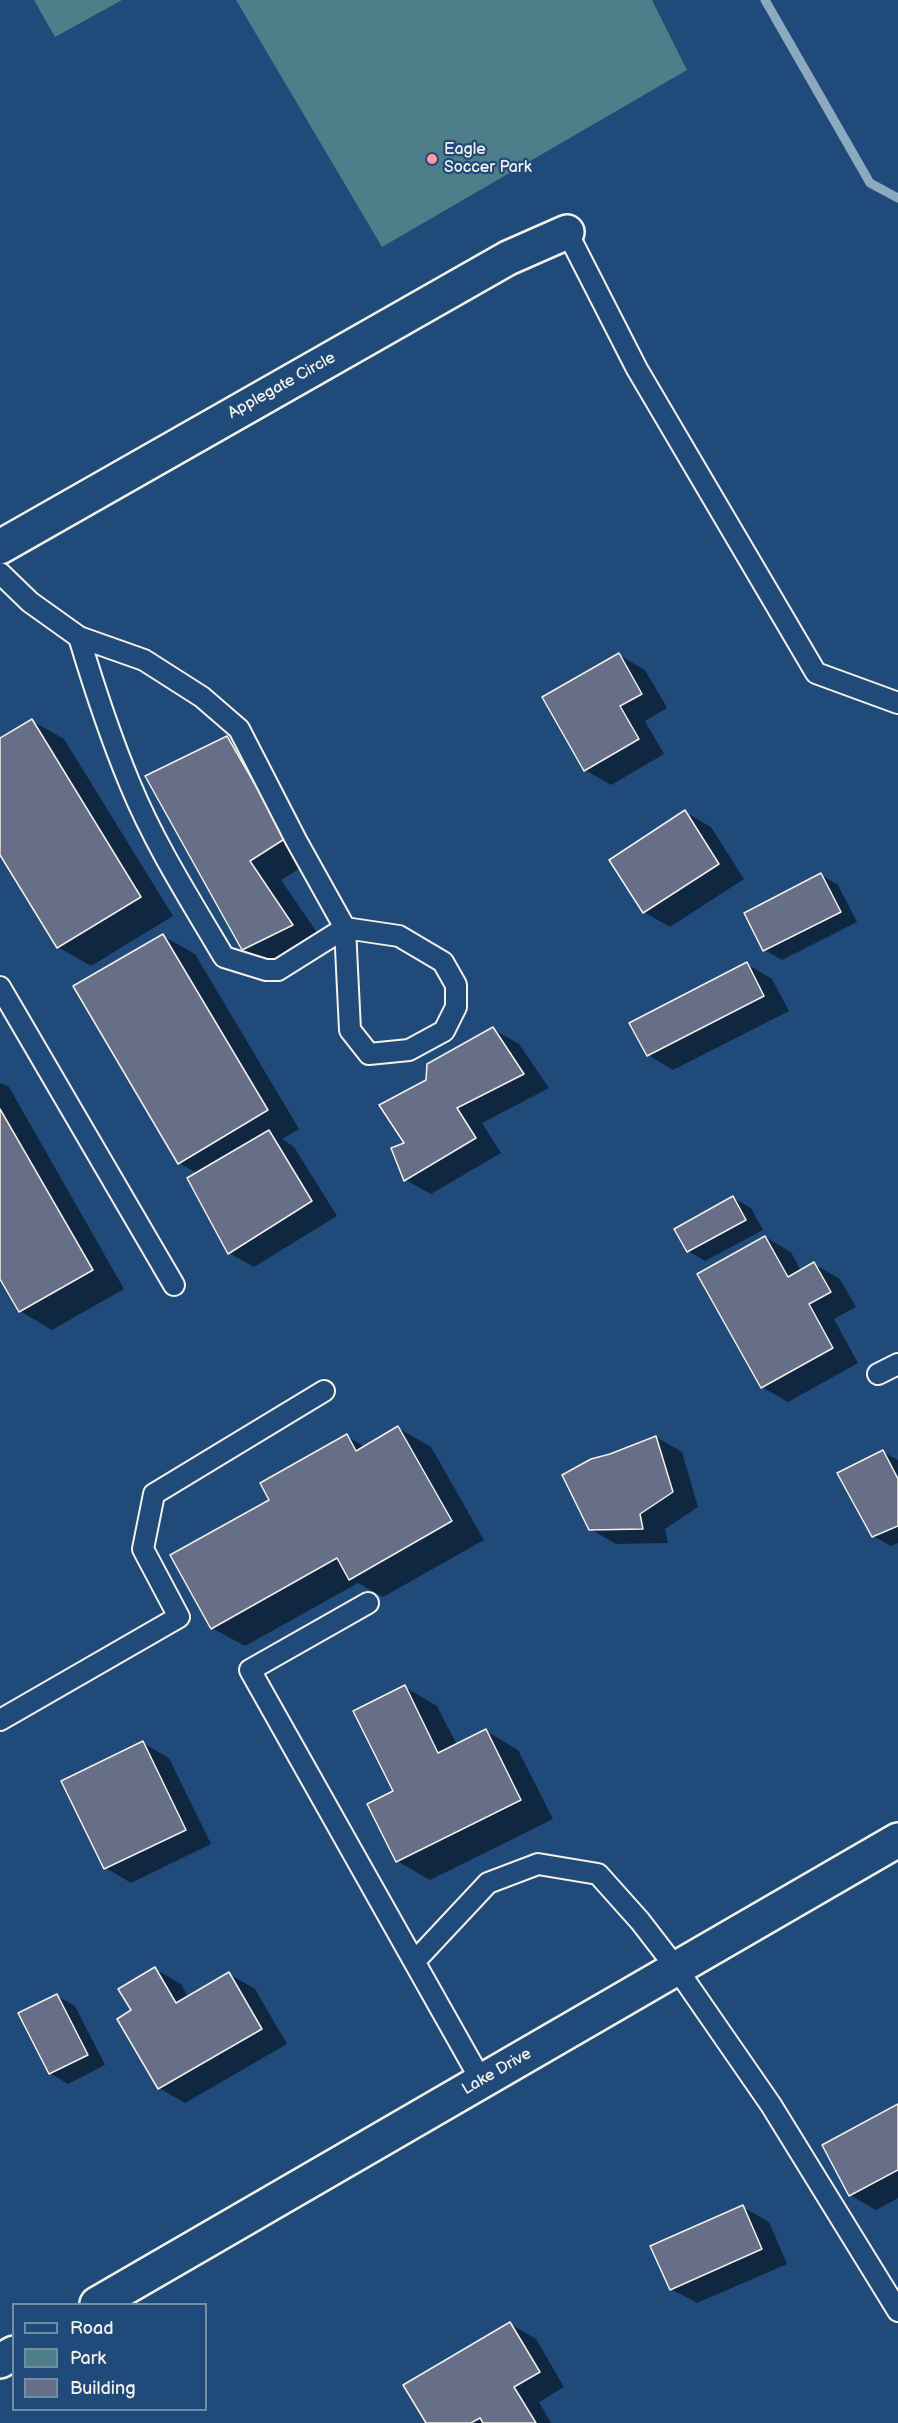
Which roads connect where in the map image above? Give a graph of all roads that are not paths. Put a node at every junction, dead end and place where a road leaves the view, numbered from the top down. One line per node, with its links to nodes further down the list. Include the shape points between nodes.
1 (567, 232): 2 (street, Applegate Circle, via 508,258); 5 (lane, via 637,369 816,673)
2 (0, 547)
3 (0, 573): 4 (lane, via 30,602)
4 (79, 637): 6 (lane, via 144,660 202,696 239,729); 6 (lane, via 131,786 176,876 224,957 278,970)
5 (898, 703)
6 (345, 928): 6 (lane, via 399,936 443,962 456,985 456,1007 444,1031 409,1050 369,1054 350,1030)
7 (0, 987): 8 (lane)
8 (174, 1285)
9 (898, 1364): 10 (lane)
10 (878, 1374)
11 (324, 1391): 13 (lane, via 154,1494 144,1549 179,1617)
12 (368, 1603): 15 (lane, via 250,1670)
13 (0, 1720)
14 (898, 1840): 16 (street, Lake Drive)
15 (415, 1961): 16 (lane, via 488,1883 538,1864 598,1874); 17 (lane)
16 (677, 1969): 17 (street, Lake Drive); 19 (lane, via 771,2105)
17 (482, 2082): 18 (street, Lake Drive)
18 (99, 2303)
19 (898, 2311)

